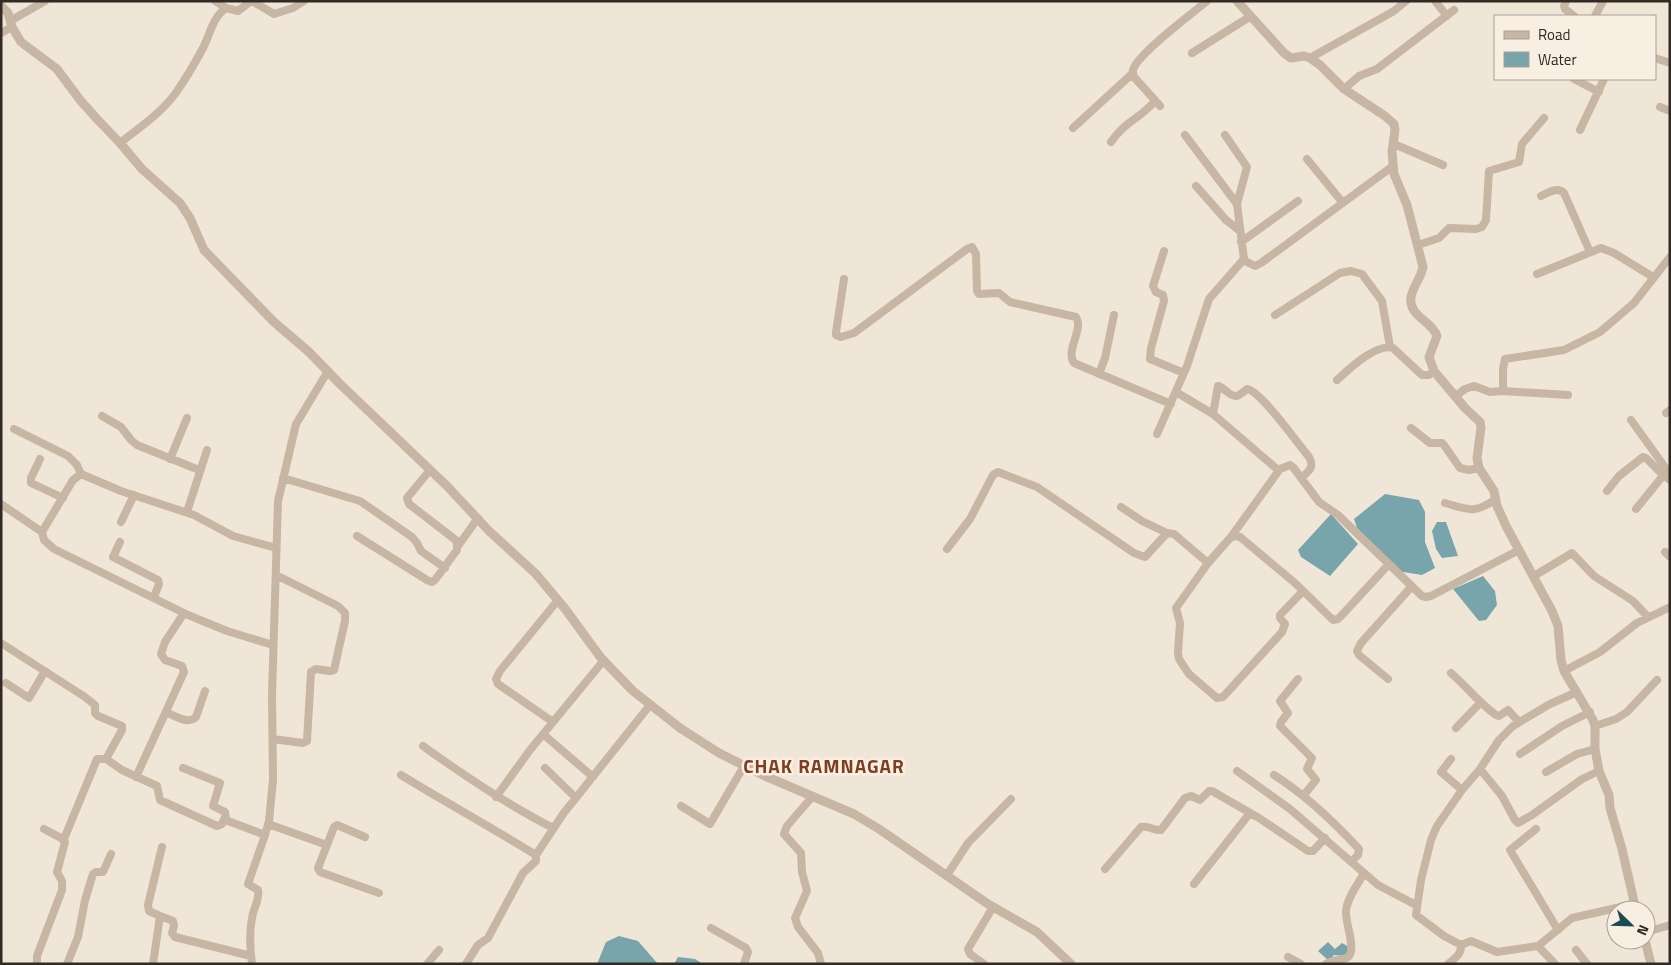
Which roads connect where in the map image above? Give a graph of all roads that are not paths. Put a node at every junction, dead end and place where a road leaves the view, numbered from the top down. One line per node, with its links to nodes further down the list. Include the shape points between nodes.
1 (45, 1): 16 (street)
2 (215, 1): 11 (street)
3 (251, 1): 4 (street, via 274,14); 11 (street, via 238,12)
4 (304, 1)
5 (1207, 1): 22 (street, via 1150,49)
6 (1237, 1): 14 (street)
7 (1406, 1): 19 (street)
8 (1435, 1): 15 (street)
9 (1604, 1): 13 (street)
10 (1, 6): 16 (street, via 8,13)
11 (226, 8): 35 (street, via 216,18 197,59 176,93)
12 (1454, 10): 15 (street)
13 (1596, 15)
14 (1251, 16): 18 (street); 19 (street, via 1291,58)
15 (1447, 16): 25 (street, via 1377,69 1359,76)
16 (11, 24): 17 (street); 35 (street, via 21,42 62,75 96,120)
17 (1, 33)
18 (1192, 54)
19 (1310, 58): 25 (street)
20 (1656, 58): 21 (street)
21 (1670, 63)
22 (1132, 73): 30 (street); 34 (street, via 1158,103 1119,130)
23 (1576, 80): 26 (street)
24 (1604, 80): 26 (street)
25 (1344, 89): 36 (street, via 1394,124)
26 (1599, 92): 31 (street)
27 (1660, 108): 28 (street)
28 (1670, 111)
29 (1544, 118): 47 (street, via 1522,144 1519,162 1489,171 1486,220 1482,227 1449,228 1440,238)
30 (1073, 128)
31 (1580, 130)
32 (1185, 135): 44 (street)
33 (1225, 135): 44 (street, via 1247,167)
34 (1111, 142)
35 (120, 143): 58 (street, via 147,174 186,210 204,250 274,322)
36 (1394, 144): 38 (street); 39 (street)
37 (1307, 159): 43 (street)
38 (1443, 165)
39 (1393, 166): 43 (street); 47 (street)
40 (1196, 186): 45 (street)
41 (1541, 196): 49 (street, via 1557,190 1564,193)
42 (1298, 201): 46 (street)
43 (1343, 203): 51 (street, via 1255,266)
44 (1237, 204): 45 (street)
45 (1240, 231): 46 (street)
46 (1241, 242): 51 (street)
47 (1418, 245): 59 (street, via 1423,267 1411,301 1418,315 1438,336 1429,357)
48 (1164, 251): 60 (street, via 1153,286 1163,295 1164,302 1150,359)
49 (1590, 252): 52 (street); 53 (street, via 1607,249)
50 (1670, 257): 53 (street)
51 (1244, 259): 60 (street, via 1209,299)
52 (1537, 274)
53 (1653, 277): 63 (street, via 1622,314 1577,345 1557,352 1505,359)
54 (844, 280): 61 (street, via 836,332 841,337 854,333 972,247 976,254 978,294 999,293 1010,302 1076,317 1078,323 1071,360)
55 (1275, 315): 57 (street, via 1340,273 1357,271 1366,277 1382,301)
56 (1114, 316): 61 (street)
57 (1390, 347): 59 (street, via 1422,376); 62 (street, via 1356,363)
58 (328, 371): 81 (street); 84 (street, via 296,424)
59 (1434, 371): 66 (street)
60 (1184, 373): 64 (street)
61 (1099, 374): 67 (street)
62 (1337, 380)
63 (1503, 391): 65 (street); 66 (street, via 1490,392 1471,386)
64 (1176, 392): 67 (street); 68 (street)
65 (1568, 395)
66 (1456, 396): 78 (street, via 1480,422 1477,458)
67 (1171, 404): 74 (street)
68 (1213, 414): 79 (street); 85 (street, via 1218,386 1234,396 1247,389 1252,390 1309,457 1312,467)
69 (102, 416): 77 (street, via 121,427 137,445)
70 (186, 418): 77 (street)
71 (1631, 420): 82 (street)
72 (1411, 428): 78 (street, via 1430,443 1442,443 1460,468)
73 (14, 429): 83 (street, via 68,456 77,464)
74 (1157, 434)
75 (207, 450): 80 (street)
76 (40, 459): 88 (street, via 31,478 32,483)
77 (170, 459): 80 (street)
78 (1480, 468): 89 (street)
79 (1280, 469): 85 (street, via 1290,465); 100 (street)
80 (199, 470): 94 (street)
81 (430, 470): 95 (street); 102 (street, via 407,501 454,538)
82 (1667, 473): 86 (street, via 1643,457); 93 (street)
83 (81, 474): 87 (street); 88 (street, via 73,480)
84 (283, 478): 103 (street, via 278,501); 108 (street, via 360,501 412,537 421,551)
85 (1301, 478): 107 (street, via 1319,502 1338,515)
86 (1606, 491)
87 (134, 495): 94 (street); 96 (street)
88 (63, 498): 97 (street)
89 (1496, 500): 90 (street, via 1474,510); 105 (street)
90 (1445, 503)
91 (2, 506): 97 (street)
92 (1121, 507): 98 (street, via 1142,522)
93 (1636, 509)
94 (187, 512): 103 (street, via 206,519 233,536)
95 (478, 518): 102 (street); 114 (street)
96 (121, 522)
97 (42, 532): 113 (street, via 44,540 54,548)
98 (1167, 533): 104 (street, via 1145,557 1139,555 1037,487 996,472 970,519); 106 (street, via 1174,534)
99 (357, 536): 108 (street, via 432,582)
100 (1231, 537): 106 (street); 112 (street, via 1236,536 1249,543)
101 (120, 542): 113 (street, via 113,557 158,580)
102 (458, 546): 108 (street)
103 (276, 548): 109 (street)
104 (947, 549)
105 (1519, 550): 110 (street); 111 (street, via 1431,596 1422,596)
106 (1208, 563): 112 (street, via 1176,608 1180,623 1178,653 1182,666 1217,698 1223,697 1282,632 1285,624 1280,614)
107 (1389, 564): 111 (street); 112 (street, via 1338,619 1333,620)
108 (445, 568)
109 (276, 575): 119 (street); 139 (street, via 338,606 345,613 345,621 334,670 313,669 311,672 307,741)
110 (1534, 576): 117 (street, via 1572,553 1594,576 1634,601); 122 (street, via 1558,626)
111 (1412, 586): 125 (street, via 1357,651)
112 (1303, 591)
113 (154, 597): 116 (street)
114 (558, 600): 120 (street); 134 (street, via 496,679 498,684)
115 (1670, 607): 117 (street)
116 (184, 613): 119 (street); 132 (street, via 161,650 162,658 182,666 184,672)
117 (1648, 617): 122 (street, via 1600,652)
118 (1, 643): 121 (street)
119 (273, 645): 139 (street)
120 (604, 660): 131 (street); 134 (street)
121 (45, 671): 127 (street, via 29,698); 143 (street, via 96,705 96,714 122,726)
122 (1564, 671): 129 (street)
123 (1451, 673): 130 (street)
124 (1298, 679): 157 (street, via 1280,701 1288,713 1280,726 1312,758 1307,769 1316,780)
125 (1388, 679)
126 (1657, 680): 136 (street, via 1627,712)
127 (6, 684)
128 (205, 691): 132 (street, via 193,720)
129 (1577, 692): 133 (street); 135 (street)
130 (1480, 703): 135 (street, via 1497,716 1507,710); 137 (street)
131 (650, 706): 145 (street, via 698,740); 155 (street)
132 (166, 712): 154 (street)
133 (1590, 712): 136 (street); 142 (street)
134 (553, 722): 138 (street)
135 (1519, 722): 148 (street, via 1500,740)
136 (1595, 726): 141 (street)
137 (1456, 728)
138 (543, 734): 155 (street); 158 (street)
139 (273, 739): 165 (street)
140 (423, 746): 158 (street)
141 (1595, 749): 150 (street); 151 (street, via 1577,754)
142 (1520, 754)
143 (106, 758): 154 (street); 172 (street, via 97,759)
144 (1451, 760): 156 (street, via 1441,772)
145 (744, 766): 159 (street); 162 (street, via 710,824)
146 (183, 768): 164 (street, via 220,783 213,806 225,812)
147 (545, 768): 160 (street)
148 (1480, 769): 150 (street, via 1499,791 1518,823); 156 (street)
149 (1237, 771): 171 (street)
150 (1598, 771): 183 (street, via 1609,795)
151 (1546, 772)
152 (401, 775): 176 (street)
153 (1274, 775): 157 (street)
154 (136, 777): 164 (street, via 157,786 160,800 213,824 219,826)
155 (592, 777): 160 (street)
156 (1462, 790): 184 (street, via 1434,832)
157 (1304, 796): 177 (street, via 1358,849 1358,855)
158 (496, 797): 166 (street)
159 (812, 797): 180 (street, via 864,820); 205 (street, via 784,834 802,853 802,872 807,888 795,915 796,922 818,953)
160 (576, 798): 166 (street)
161 (1011, 799): 180 (street, via 968,843)
162 (681, 806)
163 (1250, 813): 171 (street, via 1308,851 1313,851); 178 (street, via 1212,791 1200,800 1188,797 1161,830 1146,826 1138,829); 181 (street)
164 (225, 817): 169 (street, via 229,822)
165 (268, 824): 169 (street); 173 (street)
166 (553, 828): 176 (street)
167 (44, 829): 172 (street)
168 (1536, 829): 191 (street, via 1510,850)
169 (265, 836): 198 (street, via 248,884 258,890 259,895 252,918)
170 (365, 837): 173 (street, via 337,826)
171 (1325, 838): 177 (street)
172 (64, 839): 199 (street, via 57,872 62,890 37,956)
173 (327, 845): 182 (street, via 318,871)
174 (162, 847): 187 (street, via 148,905 149,911)
175 (110, 854): 200 (street, via 103,872 93,874 78,938)
176 (536, 855): 203 (street, via 536,861 523,873 488,938 476,948)
177 (1352, 862): 179 (street)
178 (1105, 869)
179 (1364, 872): 184 (street, via 1387,891); 209 (street, via 1346,907 1351,953)
180 (947, 875): 185 (street)
181 (1194, 884)
182 (379, 893)
183 (1633, 900)
184 (1416, 904): 192 (street, via 1418,918)
185 (993, 907): 206 (street, via 968,949); 207 (street, via 1036,932)
186 (1606, 912): 191 (street, via 1572,918)
187 (160, 916): 198 (street, via 173,921 175,937); 201 (street)
188 (1670, 925): 190 (street)
189 (711, 928): 204 (street, via 746,948)
190 (1656, 929)
191 (1558, 930): 193 (street)
192 (1461, 945): 193 (street, via 1471,941 1497,952); 210 (street, via 1458,956)
193 (1538, 946): 211 (street)
194 (440, 950): 202 (street)
195 (1576, 950): 212 (street)
196 (1647, 950): 213 (street)
197 (1288, 958): 208 (street)
198 (252, 960)
199 (37, 964)
200 (67, 964)
201 (153, 964)
202 (427, 964)
203 (466, 964)
204 (744, 964)
205 (821, 964)
206 (984, 964)
207 (1071, 964)
208 (1301, 964)
209 (1326, 964)
210 (1448, 964)
211 (1555, 964)
212 (1587, 964)
213 (1650, 964)

